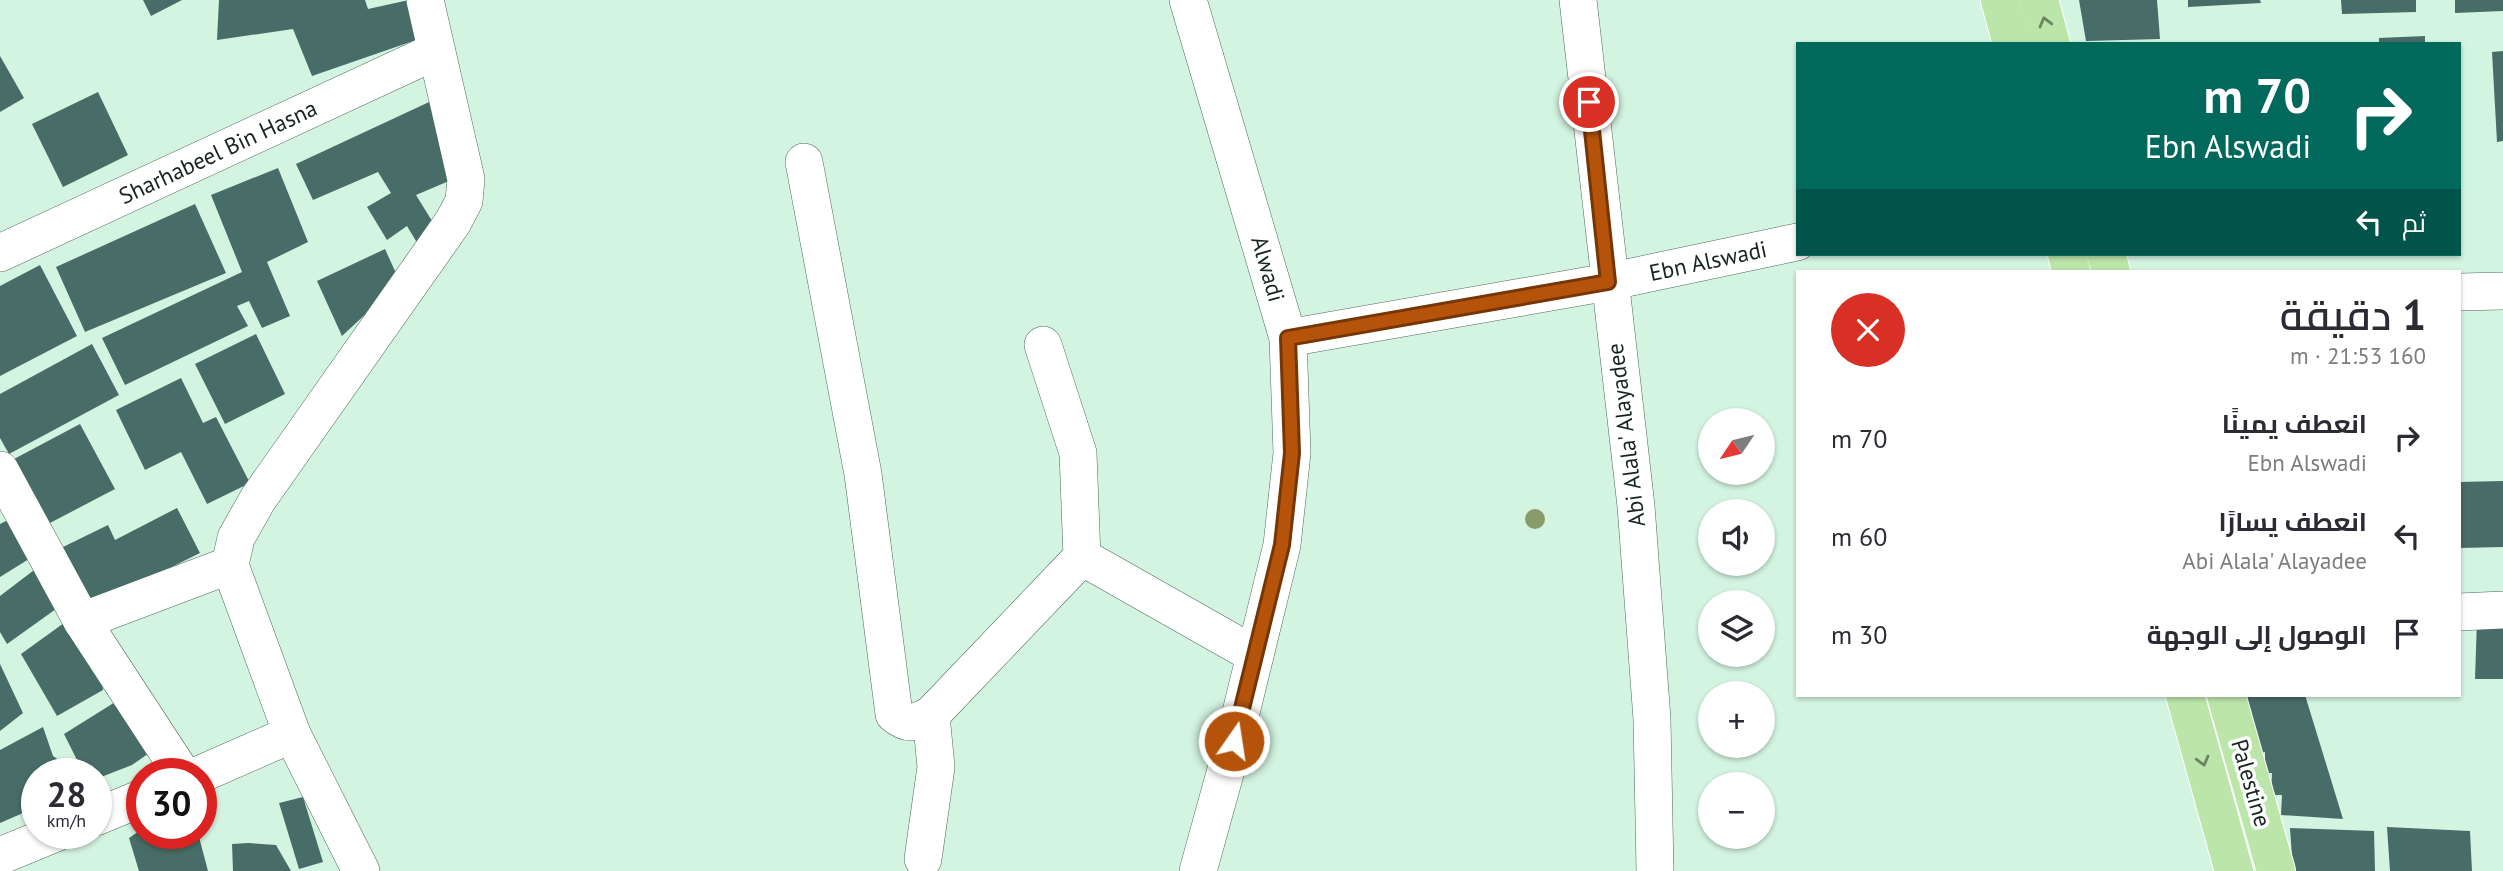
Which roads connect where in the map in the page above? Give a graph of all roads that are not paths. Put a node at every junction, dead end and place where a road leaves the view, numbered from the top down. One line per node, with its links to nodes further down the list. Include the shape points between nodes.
1 (425, 0): 8 (street)
2 (1188, 0): 15 (street, Alwadi)
3 (1578, 0): 12 (street, Abi Alala' Alayadee)
4 (2000, 0): 6 (main road)
5 (2039, 0): 7 (main road, one-way to 5)
6 (2011, 42)
7 (2050, 42)
8 (436, 51): 11 (street, Sharhabeel Bin Hasna); 19 (street, via 466,179 464,201 258,499 236,538)
9 (804, 162): 26 (street, via 863,474 894,714 913,724)
10 (1796, 242): 12 (street, Ebn Alswadi)
11 (0, 253)
12 (1608, 282): 15 (street, Ebn Alswadi); 35 (street, Abi Alala' Alayadee, via 1636,506 1651,719)
13 (2503, 291): 14 (street)
14 (2461, 292)
15 (1288, 338): 23 (street, Alwadi, via 1292,453 1282,545)
16 (1043, 345): 18 (street, via 1078,453)
17 (0, 470): 22 (street)
18 (1082, 557): 23 (street); 26 (street)
19 (230, 565): 22 (street); 27 (street)
20 (2503, 610): 21 (street)
21 (2461, 612)
22 (82, 621): 28 (street)
23 (1255, 655): 34 (street, Alwadi)
24 (2186, 697): 36 (main road, Palestine, one-way to 36)
25 (2227, 697): 37 (main road, Palestine)
26 (931, 715): 32 (street, via 936,767)
27 (292, 734): 29 (street); 33 (street)
28 (172, 758)
29 (217, 767)
30 (21, 847): 31 (street)
31 (0, 856)
32 (923, 859)
33 (361, 871)
34 (1198, 871)
35 (1655, 871)
36 (2234, 871)
37 (2276, 871)

